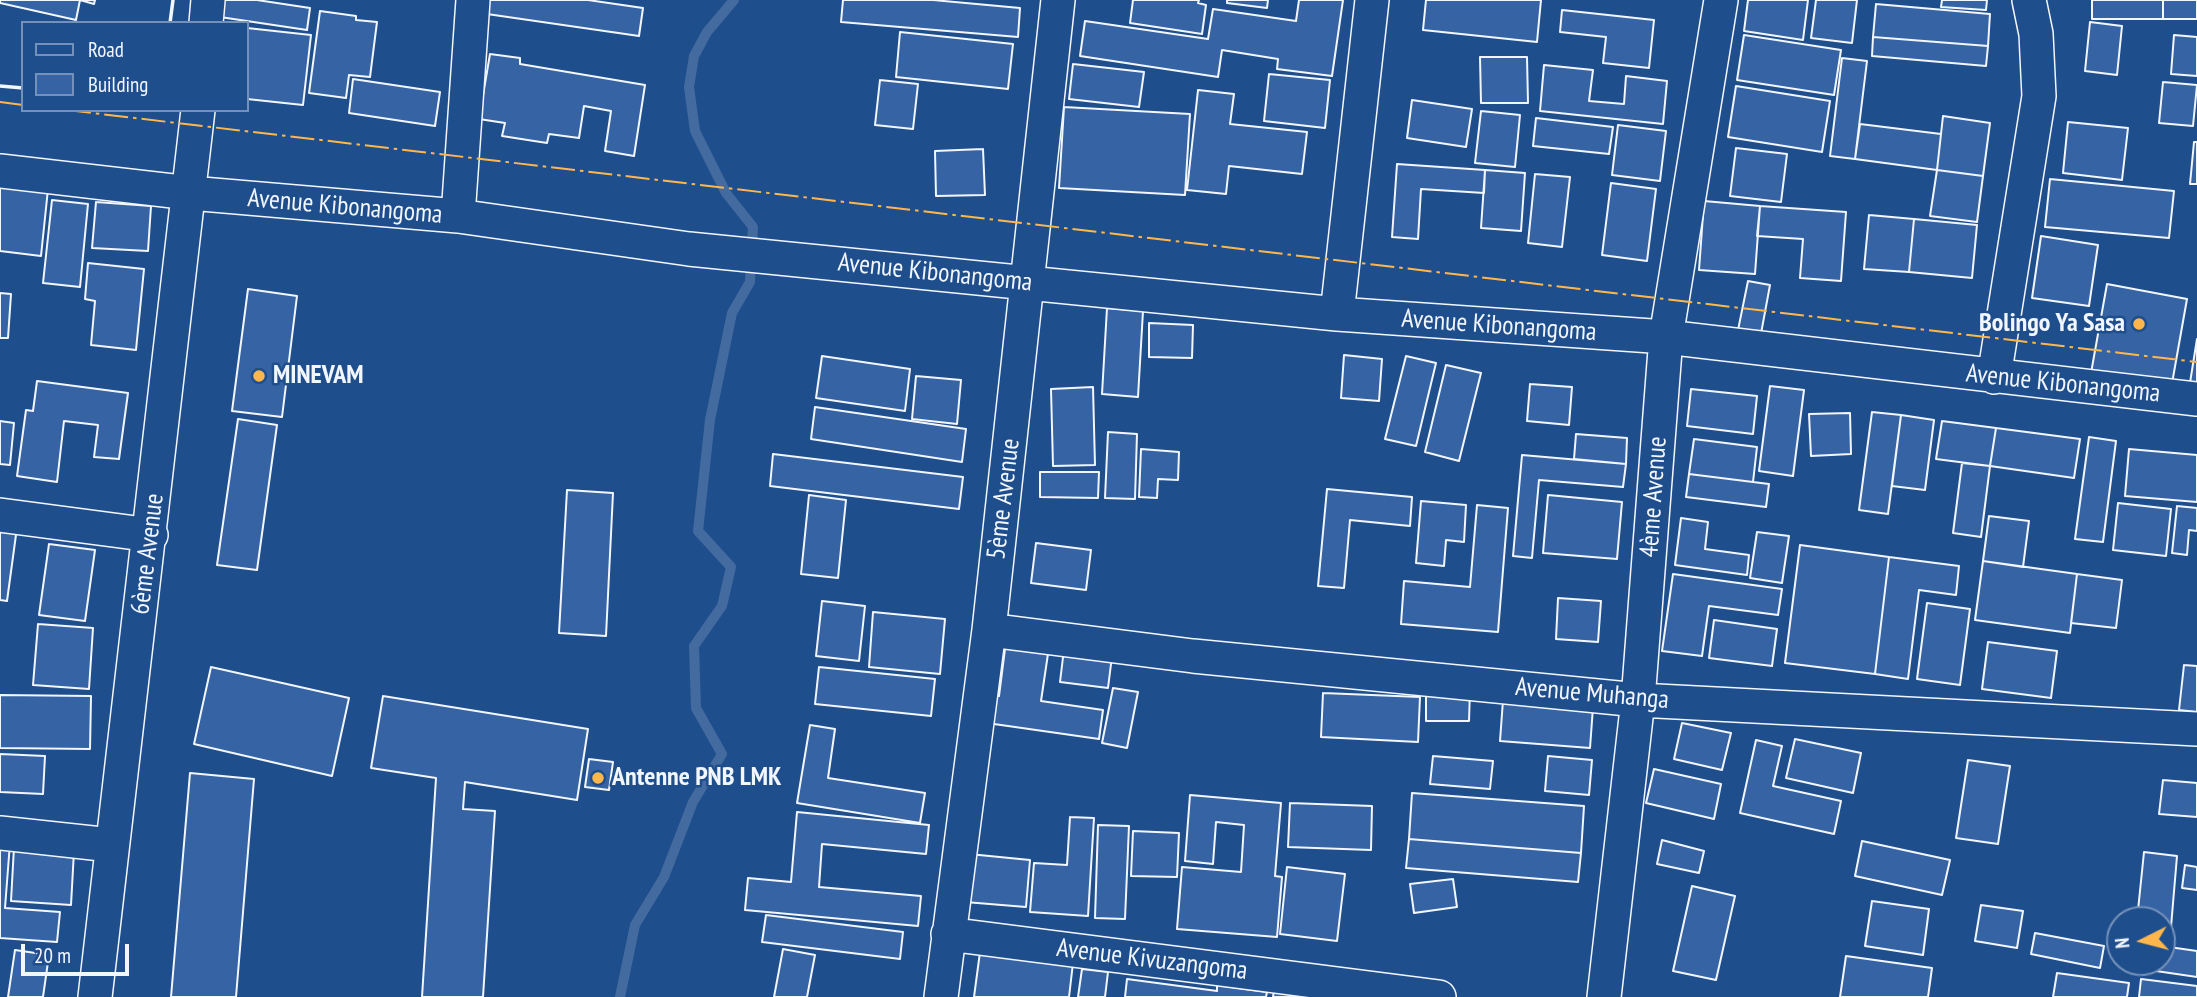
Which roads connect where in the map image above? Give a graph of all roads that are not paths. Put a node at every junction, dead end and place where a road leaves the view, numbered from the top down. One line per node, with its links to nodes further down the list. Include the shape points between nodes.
1 (208, 0): 7 (street)
2 (473, 0): 11 (street)
3 (1058, 0): 12 (street, 5ème Avenue)
4 (1371, 0): 13 (street)
5 (1721, 0): 14 (street, 4ème Avenue)
6 (2029, 0): 15 (street, via 2039,96)
7 (206, 21)
8 (198, 112): 10 (street, 6ème Avenue)
9 (0, 171): 10 (street, Avenue Kibonangoma)
10 (190, 193): 11 (street, Avenue Kibonangoma); 18 (street, 6ème Avenue)
11 (458, 216): 12 (street, Avenue Kibonangoma, via 689,249)
12 (1029, 283): 13 (street, Avenue Kibonangoma); 19 (street, 5ème Avenue)
13 (1337, 314): 14 (street, Avenue Kibonangoma)
14 (1666, 337): 15 (street, Avenue Kibonangoma); 20 (street, 4ème Avenue)
15 (1994, 377): 16 (street, Avenue Kibonangoma)
16 (2197, 399)
17 (0, 515): 18 (street)
18 (151, 535): 23 (street, 6ème Avenue)
19 (989, 630): 20 (street, Avenue Muhanga, via 1194,656); 24 (street, 5ème Avenue)
20 (1638, 700): 21 (street, Avenue Muhanga); 28 (street, 4ème Avenue)
21 (2197, 729)
22 (0, 833): 23 (street)
23 (111, 845): 25 (street, 6ème Avenue)
24 (948, 934): 26 (street, 5ème Avenue); 27 (street, Avenue Kivuzangoma)
25 (94, 997)
26 (941, 997)
27 (1439, 997)
28 (1604, 997)

